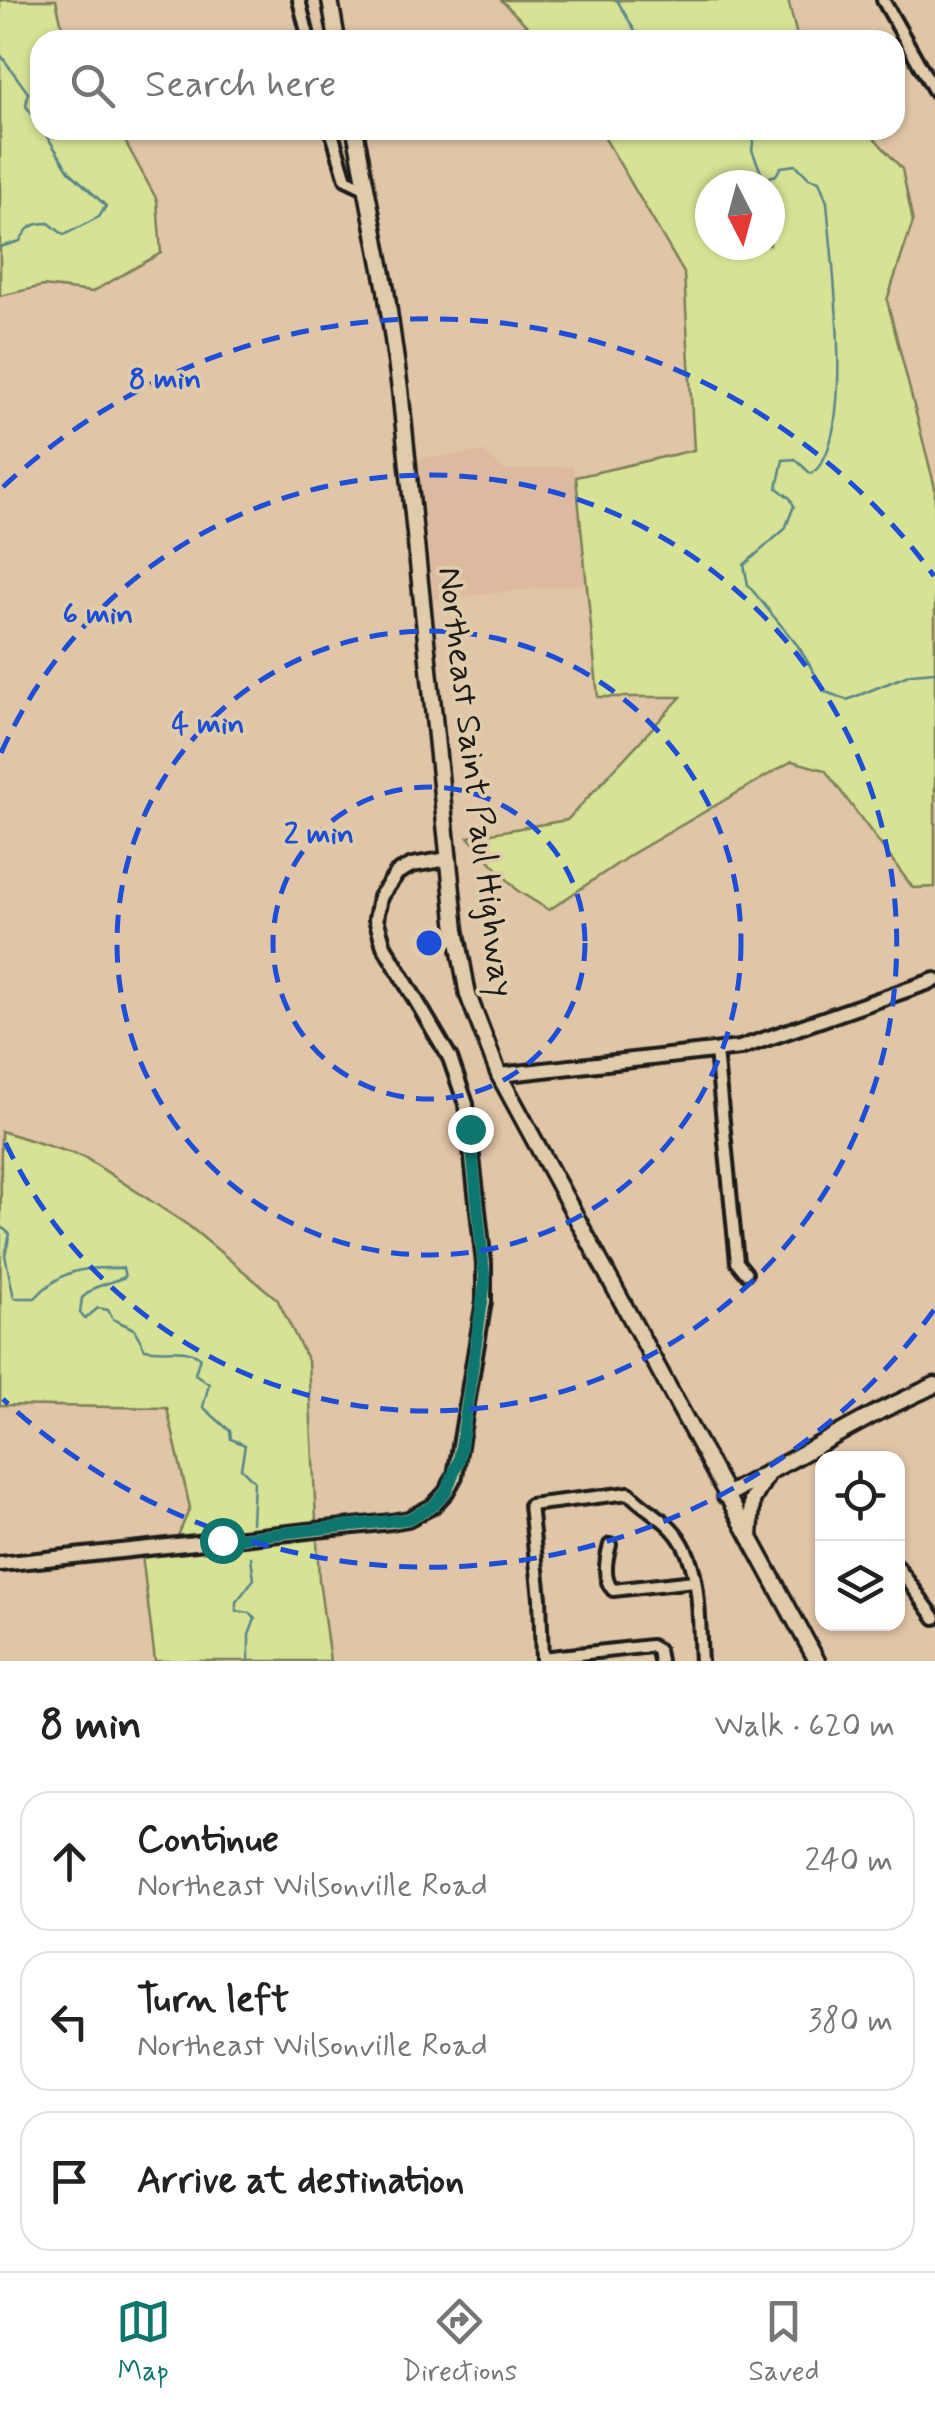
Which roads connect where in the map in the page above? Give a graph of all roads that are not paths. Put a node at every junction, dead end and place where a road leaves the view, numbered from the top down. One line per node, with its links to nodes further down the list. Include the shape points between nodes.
1 (299, 0): 4 (street)
2 (330, 0): 5 (highway)
3 (882, 0): 6 (street)
4 (306, 30)
5 (336, 30)
6 (899, 30)
7 (905, 40): 8 (street)
8 (935, 92)
9 (335, 140): 11 (street, via 346,179)
10 (357, 140): 11 (highway, Northeast Saint Paul Highway)
11 (367, 189): 12 (highway, Northeast Saint Paul Highway, via 400,389)
12 (448, 859): 15 (highway, Northeast Saint Paul Highway, via 465,983); 22 (main road, via 397,873 380,897 376,919 384,946 450,1058 470,1129 484,1300 459,1460 446,1492 421,1514 391,1522)
13 (935, 980): 14 (main road, via 775,1038)
14 (716, 1051): 15 (main road); 16 (street, via 737,1262)
15 (499, 1075): 19 (highway, Northeast Saint Paul Highway)
16 (746, 1273)
17 (935, 1385): 18 (highway)
18 (768, 1472): 19 (highway); 20 (highway, via 752,1502)
19 (726, 1496): 20 (highway, Northeast Saint Paul Highway)
20 (750, 1538): 29 (highway, Northeast Saint Paul Highway)
21 (610, 1546): 24 (street, via 613,1590)
22 (0, 1564)
23 (905, 1577): 25 (street)
24 (694, 1582): 26 (street, via 673,1530 629,1492 530,1505); 28 (street)
25 (935, 1618)
26 (542, 1659): 27 (street, via 651,1646)
27 (660, 1661)
28 (701, 1661)
29 (816, 1661)

